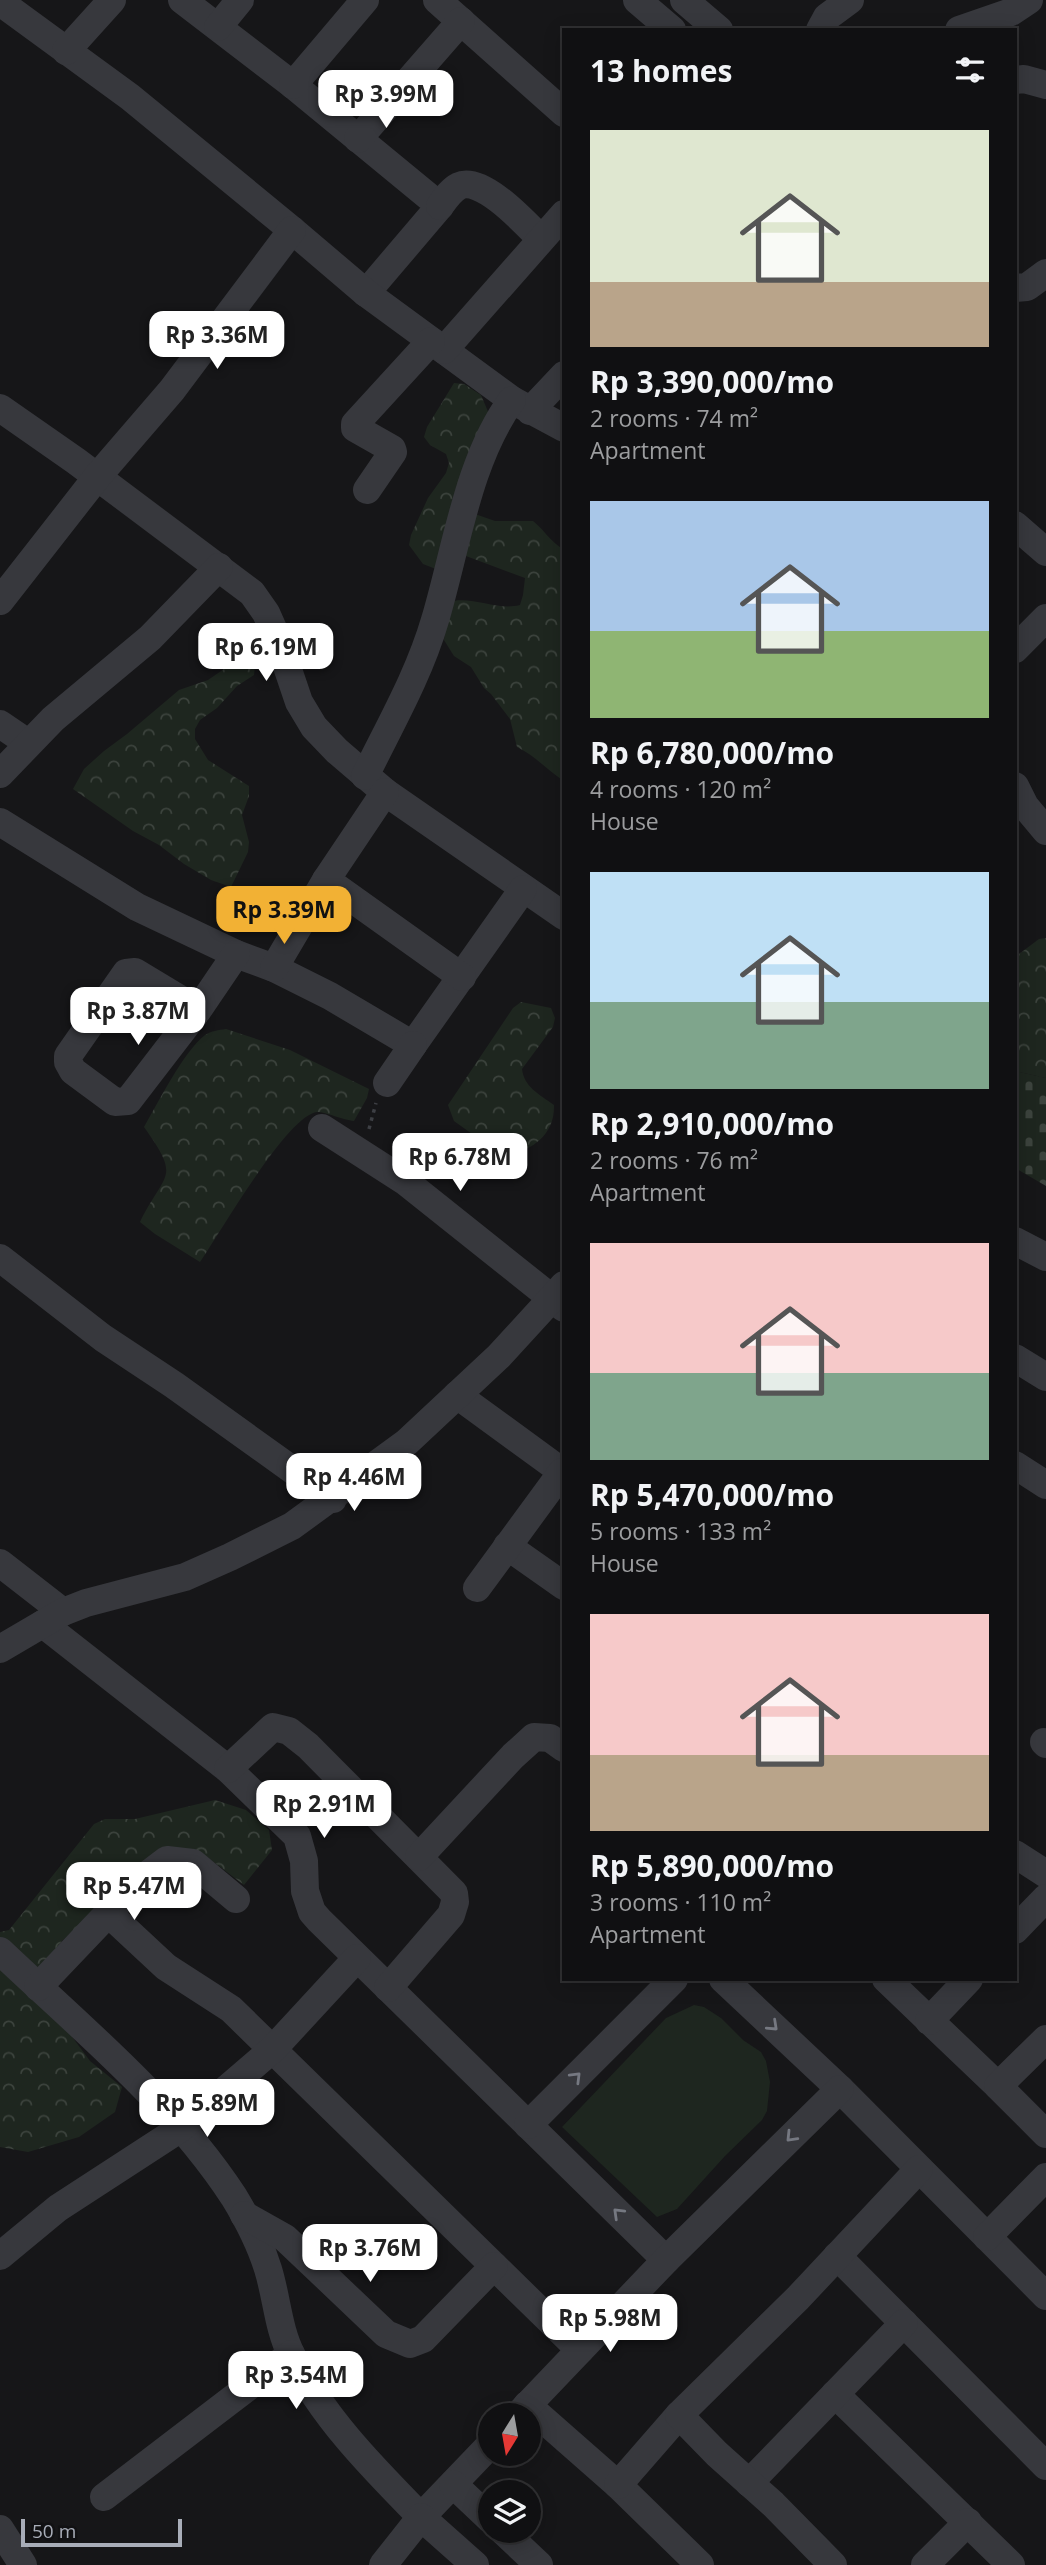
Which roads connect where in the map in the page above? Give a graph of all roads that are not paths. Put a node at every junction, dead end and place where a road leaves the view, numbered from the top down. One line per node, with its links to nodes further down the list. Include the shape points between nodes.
1 (112, 0): 17 (street)
2 (182, 0): 12 (street)
3 (240, 0): 12 (street)
4 (365, 0): 19 (street)
5 (437, 0): 11 (street)
6 (637, 0): 13 (street)
7 (684, 0): 14 (street)
8 (850, 0): 15 (street, via 827,17)
9 (1029, 0): 16 (street, via 1011,12)
10 (0, 2): 17 (street)
11 (461, 21): 21 (street); 22 (street)
12 (218, 27): 19 (street)
13 (670, 28)
14 (717, 28)
15 (821, 28)
16 (964, 28)
17 (66, 51): 25 (street, via 130,97)
18 (1017, 80): 20 (street)
19 (293, 85): 22 (street)
20 (1046, 86)
21 (562, 111)
22 (358, 139): 23 (street)
23 (440, 206): 26 (street, via 460,186 480,186); 29 (street)
24 (562, 216): 26 (street)
25 (292, 230): 29 (street); 35 (street, via 172,390)
26 (541, 239): 30 (street)
27 (1046, 273): 28 (street, via 1027,287)
28 (1017, 288)
29 (366, 293): 30 (street)
30 (437, 346): 33 (street); 36 (street, via 355,424 393,452)
31 (562, 376): 33 (street)
32 (0, 408): 35 (street)
33 (514, 408): 34 (street); 46 (street, via 471,486 427,645)
34 (562, 427)
35 (97, 477): 39 (street); 40 (street)
36 (368, 490)
37 (1017, 527): 38 (street)
38 (1046, 552)
39 (219, 567): 44 (street, via 150,638); 46 (street, via 252,593 266,613 299,702 314,727)
40 (0, 601)
41 (1046, 618): 42 (street)
42 (1017, 647)
43 (0, 724): 44 (street)
44 (29, 743): 45 (street)
45 (0, 774)
46 (375, 784): 50 (street); 51 (street)
47 (1025, 800): 49 (street)
48 (0, 822): 53 (street, via 137,907)
49 (1046, 831)
50 (326, 880): 54 (street); 55 (street)
51 (523, 889): 52 (street); 55 (street)
52 (562, 915)
53 (236, 954): 54 (street); 56 (street)
54 (274, 968): 57 (street)
55 (462, 977): 57 (street)
56 (198, 1010): 56 (street, via 128,1101 115,1102 69,1065 68,1056 126,973 135,972)
57 (412, 1045): 58 (street)
58 (387, 1083)
59 (322, 1128): 63 (street, via 407,1182)
60 (1017, 1242): 61 (street)
61 (1046, 1257)
62 (0, 1258): 71 (street, via 103,1338)
63 (559, 1297): 66 (street)
64 (1017, 1359): 65 (street)
65 (1046, 1377)
66 (457, 1395): 68 (street); 71 (street, via 407,1442)
67 (1017, 1466): 70 (street)
68 (562, 1471)
69 (562, 1473): 72 (street)
70 (1046, 1485)
71 (333, 1499): 76 (street, via 292,1526 196,1572 86,1603)
72 (507, 1546): 74 (street); 75 (street)
73 (0, 1563): 76 (street)
74 (562, 1585)
75 (477, 1588)
76 (53, 1618): 77 (street); 79 (street)
77 (0, 1649)
78 (562, 1747): 81 (street, via 550,1738 534,1737)
79 (228, 1769): 81 (street, via 273,1727 289,1731); 88 (street, via 297,1836 312,1912)
80 (1017, 1855): 82 (street)
81 (419, 1857): 94 (street, via 454,1893 454,1909)
82 (1046, 1874)
83 (1046, 1898): 86 (street)
84 (236, 1899): 85 (street, via 193,1863 167,1860)
85 (108, 1913): 93 (street); 97 (street, via 166,1967 231,2009)
86 (1017, 1928)
87 (0, 1951): 93 (street)
88 (357, 1958): 94 (street); 97 (street)
89 (672, 1981): 100 (street, one-way to 89)
90 (725, 1981): 99 (street, one-way to 99)
91 (888, 1981): 95 (street)
92 (967, 1981): 95 (street)
93 (38, 1987): 101 (street, via 140,2082)
94 (388, 1988): 100 (street)
95 (929, 2021): 98 (street)
96 (1046, 2039): 98 (street)
97 (273, 2049): 101 (street); 110 (street)
98 (998, 2086): 102 (street)
99 (840, 2089): 103 (street); 109 (street, one-way to 109)
100 (527, 2125): 109 (street, one-way to 100)
101 (181, 2128): 105 (street); 107 (street, via 58,2208)
102 (1046, 2134)
103 (919, 2169): 106 (street); 108 (street)
104 (1046, 2176): 106 (street)
105 (244, 2216): 110 (street, via 285,2238 386,2334 410,2344 423,2339); 114 (street, via 268,2270)
106 (987, 2237): 111 (street)
107 (0, 2256)
108 (837, 2256): 112 (street); 117 (street)
109 (666, 2260): 113 (street)
110 (494, 2266): 113 (street)
111 (1046, 2297)
112 (904, 2323): 115 (street); 120 (street)
113 (580, 2350): 116 (street)
114 (291, 2354): 124 (street); 126 (street, via 348,2439)
115 (835, 2394): 121 (street); 127 (street)
116 (529, 2403)
117 (679, 2416): 121 (street); 123 (street)
118 (541, 2425): 123 (street)
119 (478, 2458): 122 (street)
120 (1046, 2466)
121 (749, 2483): 133 (street)
122 (453, 2484): 125 (street); 126 (street)
123 (618, 2485): 132 (street)
124 (104, 2497)
125 (478, 2508)
126 (421, 2517): 129 (street); 130 (street)
127 (968, 2522): 134 (street); 135 (street)
128 (516, 2543): 131 (street)
129 (383, 2565)
130 (475, 2565)
131 (539, 2565)
132 (700, 2565)
133 (834, 2565)
134 (925, 2565)
135 (1010, 2565)

